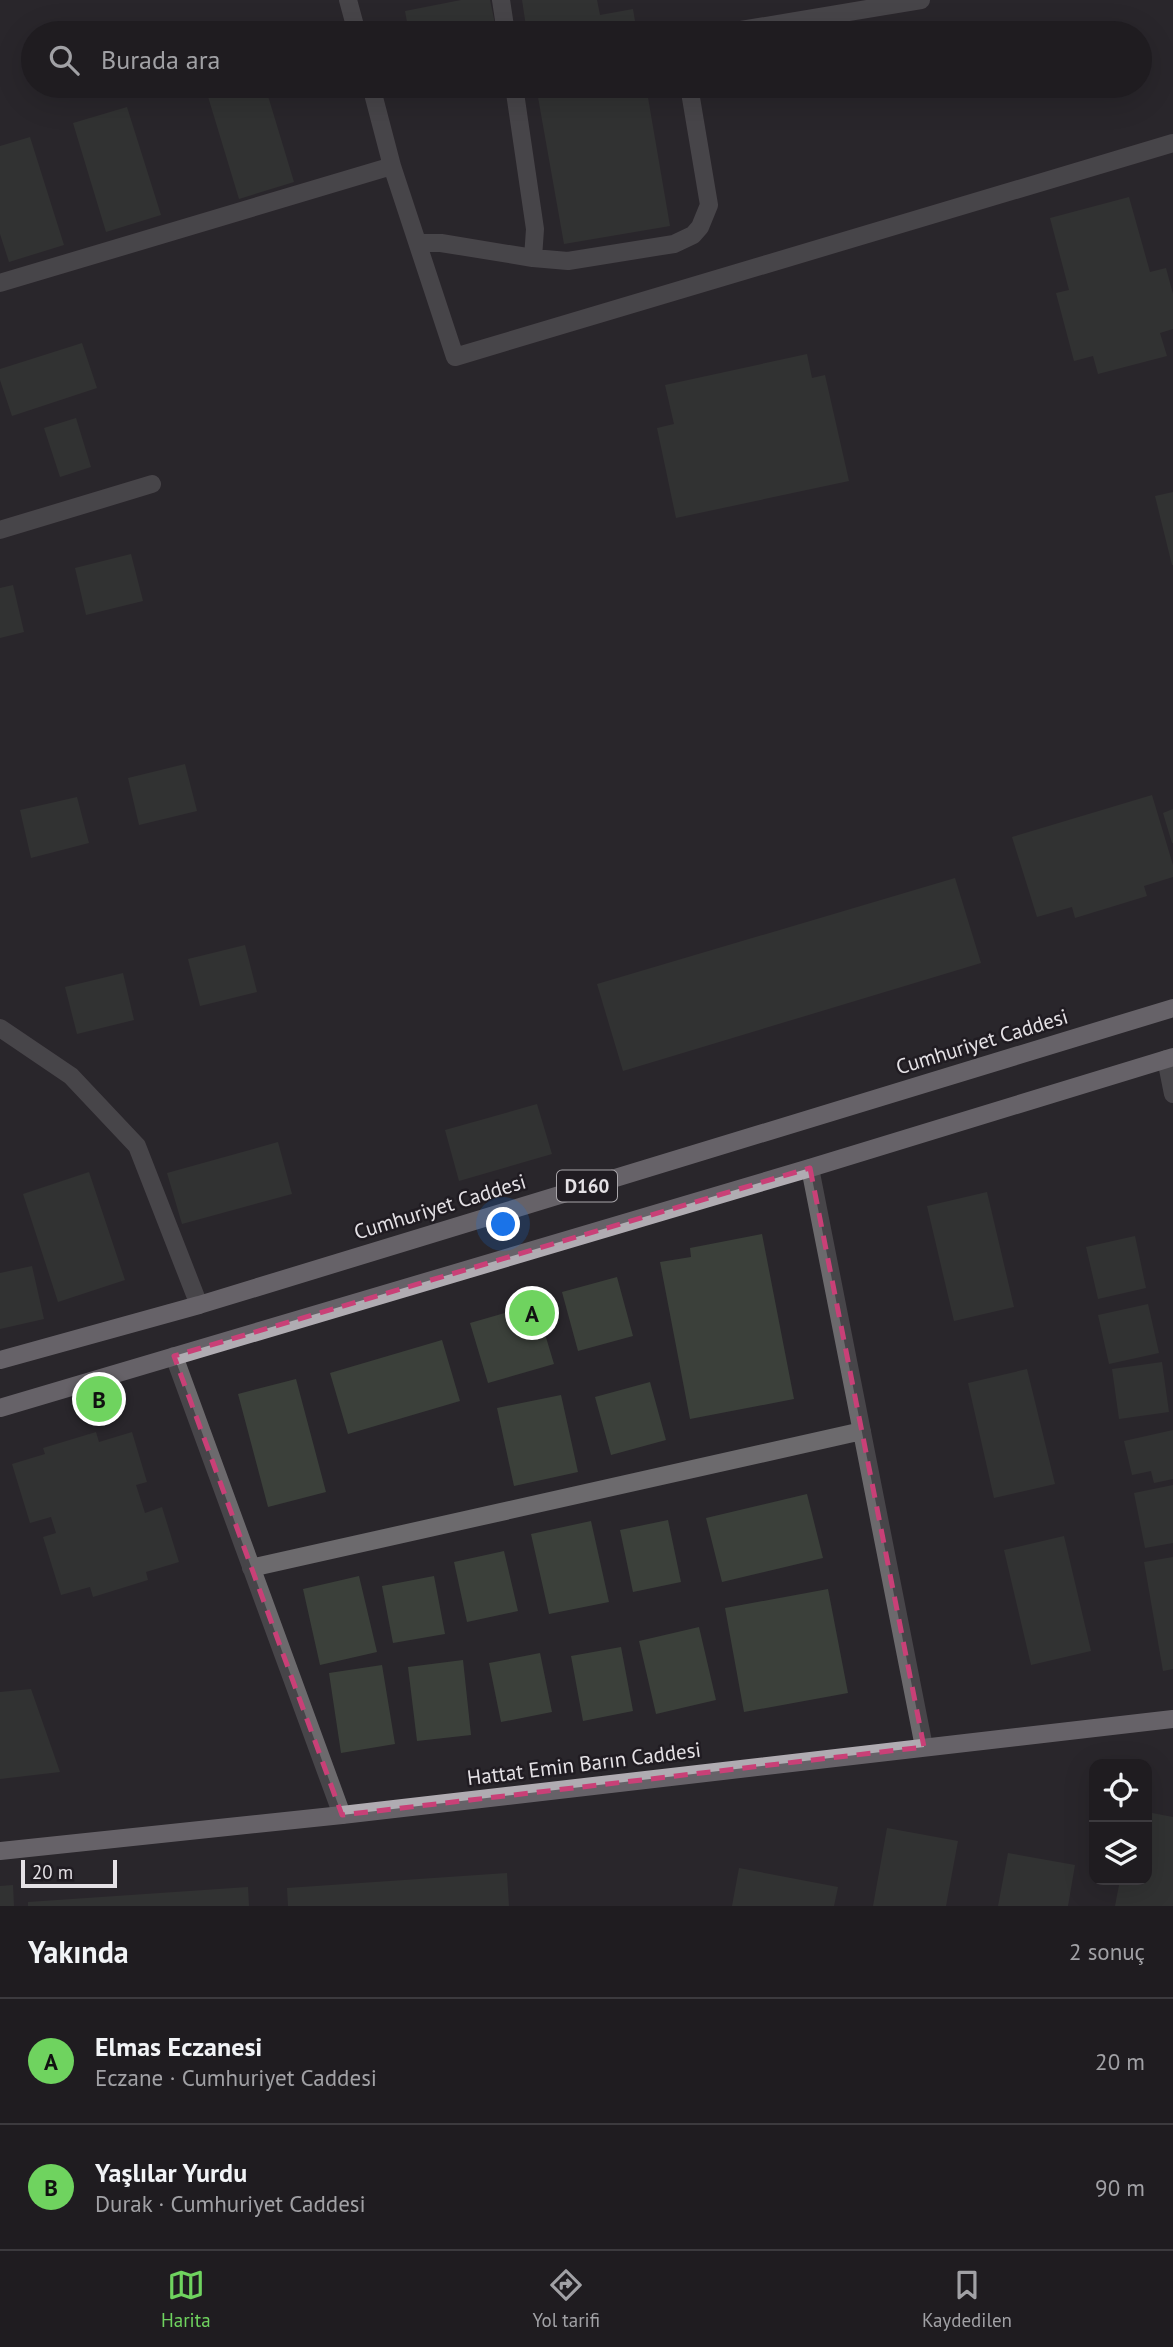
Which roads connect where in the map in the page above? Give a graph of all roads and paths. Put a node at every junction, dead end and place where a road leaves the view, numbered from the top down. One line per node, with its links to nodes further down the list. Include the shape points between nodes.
1 (348, 0): 4 (street)
2 (501, 0): 5 (street)
3 (921, 0): 6 (street)
4 (354, 21)
5 (504, 21)
6 (795, 21)
7 (374, 98): 11 (street)
8 (516, 98): 13 (street, via 535,229)
9 (691, 98): 13 (street, via 709,205 693,235 674,244 568,261)
10 (1173, 143): 12 (street, via 455,357)
11 (392, 166): 12 (street); 14 (street)
12 (418, 243): 13 (street)
13 (533, 258)
14 (0, 283)
15 (152, 484): 16 (street)
16 (0, 530)
17 (1173, 1008): 22 (main road, Cumhuriyet Caddesi / D160)
18 (0, 1028): 22 (street, via 71,1076 136,1146)
19 (1170, 1058): 20 (street); 21 (main road, D160)
20 (1173, 1094)
21 (810, 1168): 23 (main road, D160); 26 (street)
22 (199, 1305): 24 (main road, Cumhuriyet Caddesi / D160)
23 (174, 1356): 25 (main road, D160); 27 (street)
24 (0, 1360)
25 (0, 1408)
26 (862, 1431): 27 (street); 29 (street)
27 (251, 1568): 30 (street)
28 (1173, 1719): 29 (main road, Hattat Emin Barın Caddesi)
29 (924, 1747): 30 (main road, Hattat Emin Barın Caddesi)
30 (342, 1815): 31 (main road, Hattat Emin Barın Caddesi)
31 (0, 1851)

